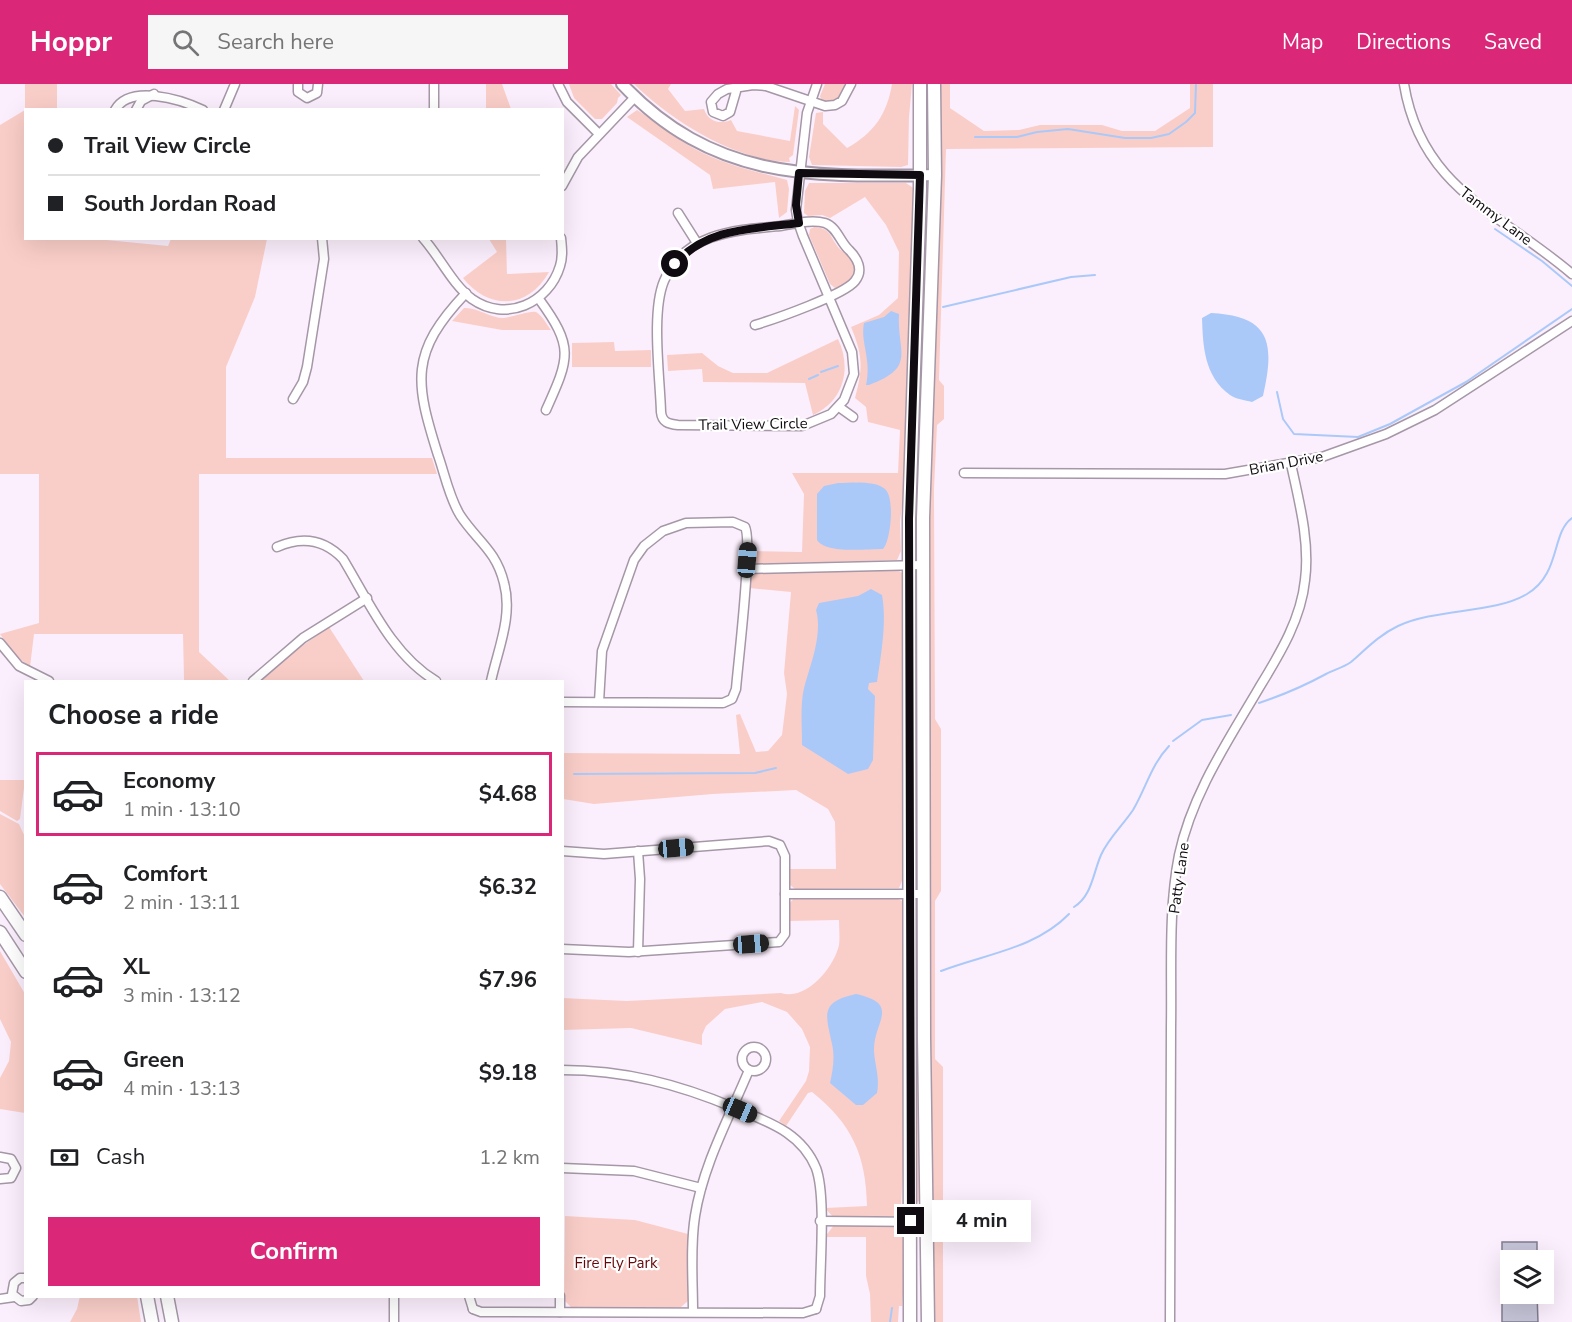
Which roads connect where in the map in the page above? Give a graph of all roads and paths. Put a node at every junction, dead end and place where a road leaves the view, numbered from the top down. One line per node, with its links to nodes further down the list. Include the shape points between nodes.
1 (235, 84): 19 (street)
2 (298, 84): 3 (street, via 298,92 307,98 317,93)
3 (318, 84)
4 (434, 84): 20 (street)
5 (622, 84): 14 (street)
6 (817, 84): 15 (street)
7 (851, 84): 15 (street, via 845,98 835,105)
8 (920, 84): 23 (main road)
9 (934, 84): 24 (main road)
10 (1404, 84): 32 (street, Tammy Lane, via 1421,138 1450,180)
11 (559, 85): 21 (street, via 567,102)
12 (737, 88): 15 (street, via 761,85)
13 (154, 94): 16 (street, via 130,95); 17 (street); 18 (street)
14 (635, 97): 21 (street); 22 (street, via 672,127 714,150 750,163)
15 (810, 100): 22 (street)
16 (116, 108)
17 (137, 108)
18 (198, 108)
19 (225, 108)
20 (432, 108)
21 (599, 134): 25 (street, via 575,161)
22 (799, 173): 23 (street); 27 (street)
23 (920, 175): 24 (street); 45 (main road)
24 (935, 175): 46 (main road)
25 (564, 182)
26 (678, 213): 31 (street)
27 (799, 223): 31 (street, Trail View Circle, via 731,231); 34 (street); 34 (street, Trail View Circle, via 829,225 856,258 856,280)
28 (321, 240): 38 (street, via 324,260 307,367)
29 (425, 240): 33 (street)
30 (561, 240): 35 (street, via 558,274)
31 (697, 243): 39 (street, Trail View Circle, via 671,269 659,297 662,422 802,426 825,418)
32 (1572, 274)
33 (466, 293): 35 (street, via 477,302 500,309 520,307); 53 (street, via 436,329 426,350 422,374 424,411 458,512 494,555 504,582 507,614)
34 (828, 296): 37 (street); 39 (street, via 854,363 851,385)
35 (539, 299): 40 (street, via 561,331 566,352)
36 (1572, 321): 42 (street, Brian Drive, via 1413,422 1352,448)
37 (755, 325)
38 (293, 399)
39 (839, 407): 41 (street)
40 (546, 410)
41 (853, 417)
42 (1291, 464): 43 (street, Brian Drive, via 1208,474); 97 (street, Patty Lane, via 1306,556 1300,605 1277,658 1203,785 1187,828 1176,876 1172,948)
43 (964, 473)
44 (277, 547): 48 (street, via 299,540 327,546 343,559)
45 (909, 565): 46 (street); 47 (street); 59 (main road)
46 (923, 565): 60 (main road)
47 (746, 569): 55 (street, via 734,702); 55 (street, via 748,524 686,523 663,531 645,546 634,560 602,651)
48 (367, 598): 51 (street, via 309,634); 52 (street, via 400,651)
49 (0, 643): 50 (street, via 19,666)
50 (47, 680)
51 (255, 680)
52 (434, 680)
53 (491, 680)
54 (564, 702): 55 (street)
55 (599, 702)
56 (564, 851): 57 (street, via 595,855)
57 (638, 851): 58 (street, via 748,841 783,842); 65 (street)
58 (784, 894): 59 (street); 65 (street, via 784,942)
59 (910, 894): 60 (street); 75 (main road)
60 (925, 894): 76 (main road)
61 (0, 897): 63 (main road)
62 (0, 932): 66 (main road)
63 (24, 932)
64 (564, 949): 65 (street)
65 (638, 952)
66 (24, 969)
67 (564, 1070): 69 (street, via 650,1078)
68 (748, 1070): 69 (street)
69 (733, 1107): 73 (street); 74 (street, via 783,1129 805,1149 818,1176)
70 (0, 1157): 72 (street, via 11,1159 16,1168 11,1178)
71 (564, 1168): 73 (street, via 634,1171)
72 (0, 1179)
73 (700, 1188): 89 (street, via 693,1226)
74 (820, 1221): 75 (street); 89 (street, via 819,1312)
75 (911, 1221): 76 (street); 95 (main road)
76 (928, 1222): 96 (main road)
77 (24, 1278): 78 (street, via 14,1283)
78 (14, 1297): 79 (street, via 25,1301); 86 (street)
79 (30, 1298)
80 (140, 1298): 90 (main road)
81 (147, 1298): 91 (main road)
82 (167, 1298): 92 (main road)
83 (394, 1298): 93 (street)
84 (469, 1298): 87 (street, via 470,1312)
85 (560, 1298): 87 (street)
86 (0, 1299)
87 (560, 1312): 88 (street)
88 (621, 1312): 89 (street); 94 (street)
89 (693, 1312)
90 (145, 1322)
91 (152, 1322)
92 (172, 1322)
93 (394, 1322)
94 (621, 1322)
95 (910, 1322)
96 (928, 1322)
97 (1170, 1322)

